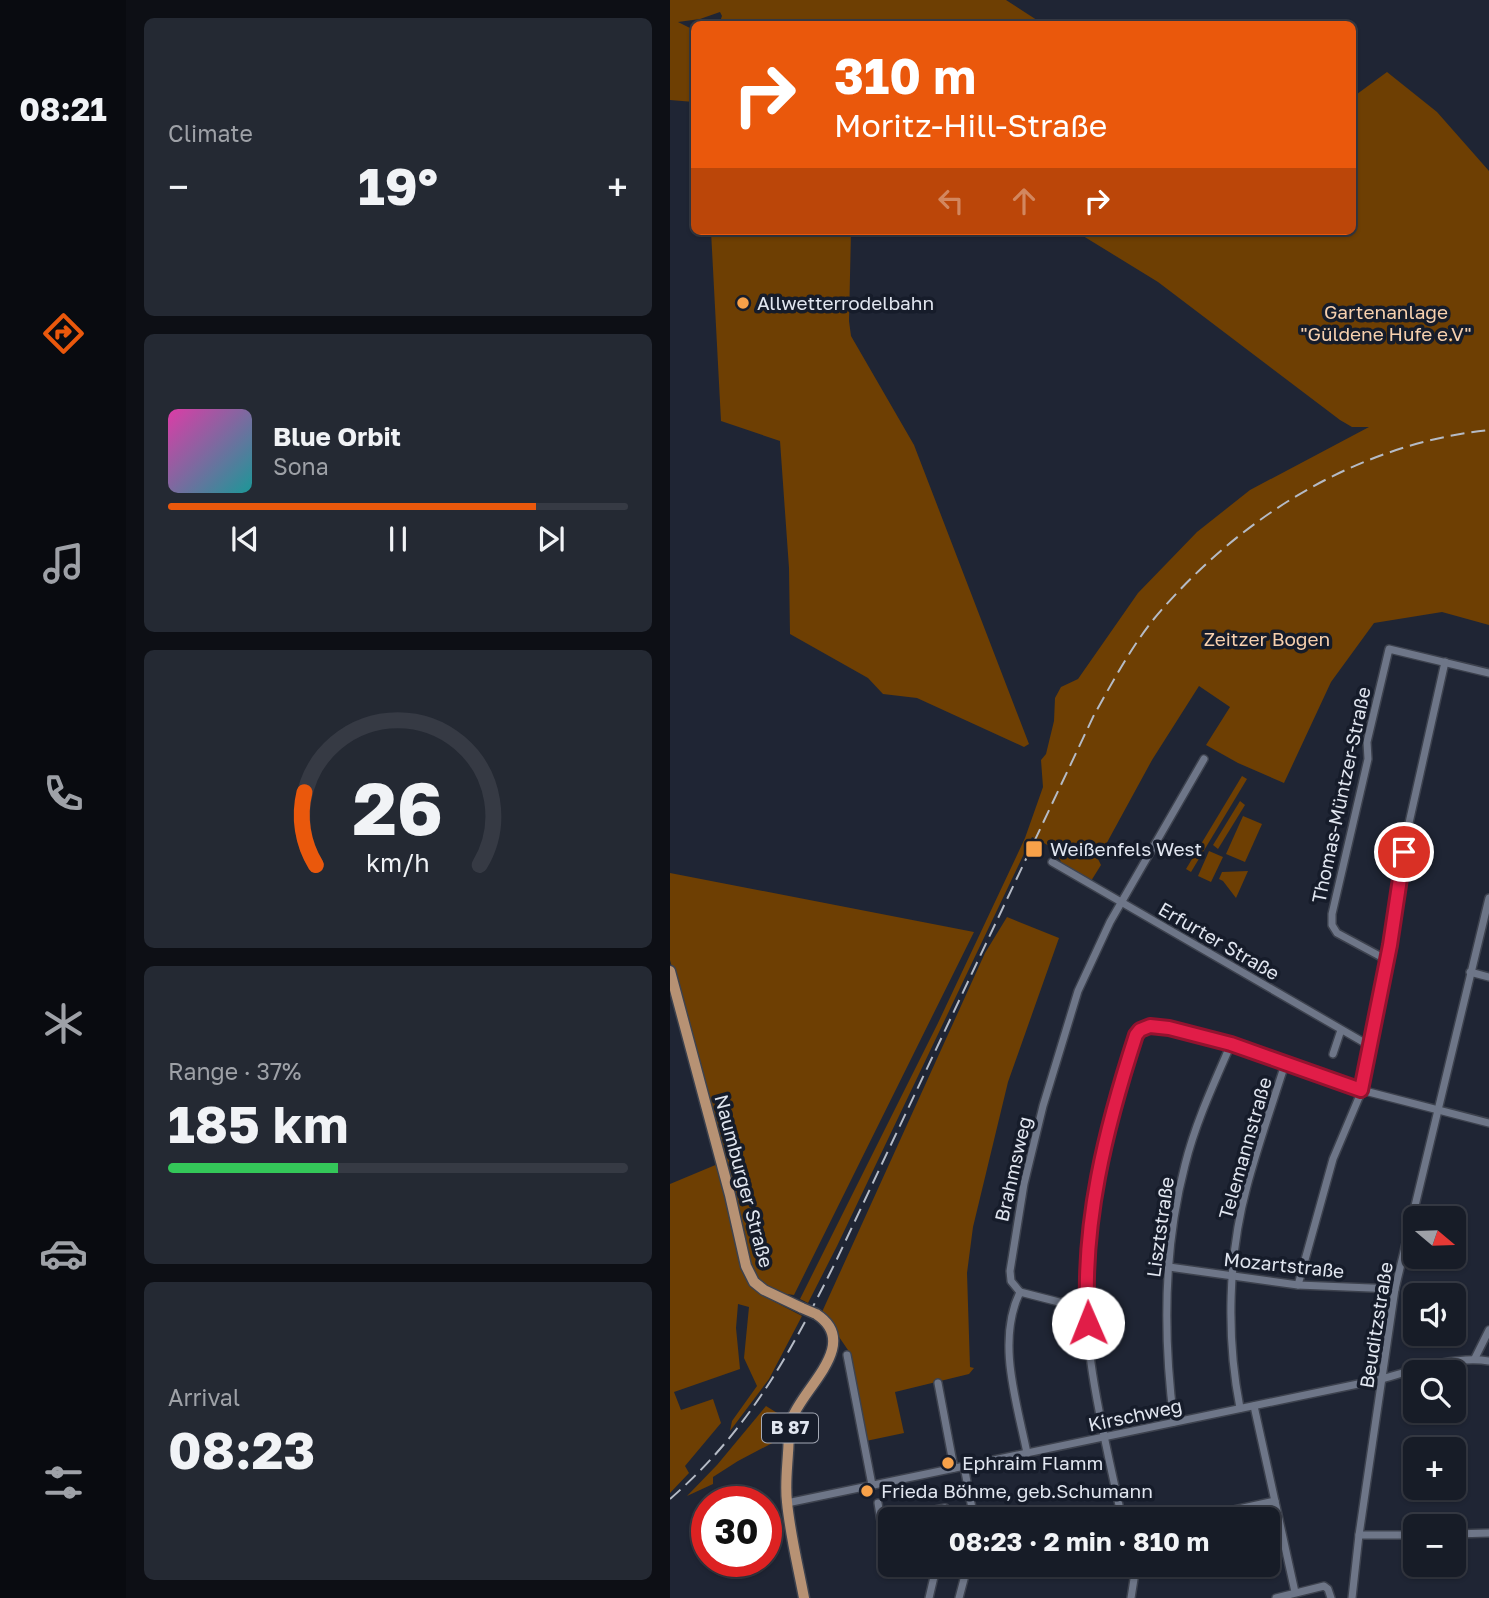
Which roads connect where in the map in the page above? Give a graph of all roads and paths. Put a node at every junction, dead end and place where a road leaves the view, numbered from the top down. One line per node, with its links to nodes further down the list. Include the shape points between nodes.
1 (1445, 662): 2 (street); 7 (street, via 1407,832); 7 (street, Thomas-Müntzer-Straße, via 1389,649 1332,914 1337,933)
2 (1489, 673)
3 (1204, 759): 6 (street, Brahmsweg)
4 (1053, 862): 6 (street, Erfurter Straße)
5 (1489, 898): 9 (street, Beuditzstraße)
6 (1123, 902): 11 (street, Erfurter Straße); 23 (street, Brahmsweg, via 1078,990 1043,1106 1012,1246 1010,1277)
7 (1387, 960): 13 (street)
8 (670, 971): 41 (main road, Naumburger Straße / B 87, bridge, via 745,1266 764,1290 816,1314 832,1337 828,1363 792,1418)
9 (1470, 972): 10 (street); 17 (street, Beuditzstraße)
10 (1489, 977)
11 (1341, 1030): 13 (street, Erfurter Straße); 14 (street)
12 (1231, 1044): 15 (street); 19 (street, Lisztstraße, via 1185,1164); 24 (street, via 1156,1026 1144,1027 1136,1035 1102,1153 1092,1216)
13 (1370, 1046): 16 (street)
14 (1333, 1054)
15 (1285, 1064): 16 (street); 20 (street, Telemannstraße, via 1247,1187)
16 (1361, 1090): 17 (street); 21 (street, via 1333,1158)
17 (1437, 1110): 18 (street); 22 (street, Beuditzstraße)
18 (1489, 1123)
19 (1169, 1268): 20 (street, Mozartstraße); 33 (street, Lisztstraße, via 1167,1343)
20 (1233, 1276): 21 (street, Mozartstraße); 32 (street, Telemannstraße, via 1232,1330)
21 (1298, 1285): 22 (street, Mozartstraße)
22 (1395, 1289): 29 (street, Beuditzstraße)
23 (1020, 1292): 24 (street, via 1058,1302); 35 (street, via 1011,1318 1009,1351)
24 (1087, 1303): 34 (street, via 1091,1363)
25 (1489, 1331): 27 (street)
26 (847, 1355): 38 (street)
27 (1475, 1358): 28 (street, Kirschweg); 29 (street, Kirschweg)
28 (1489, 1361)
29 (1382, 1379): 31 (street, Kirschweg); 49 (street, Beuditzstraße)
30 (938, 1383): 37 (street)
31 (1254, 1406): 32 (street, Kirschweg); 40 (street)
32 (1240, 1408): 33 (street, Kirschweg)
33 (1174, 1422): 34 (street, Kirschweg)
34 (1105, 1437): 35 (street, Kirschweg); 45 (street)
35 (1027, 1452): 36 (street, Kirschweg)
36 (964, 1466): 37 (street, Kirschweg); 44 (street)
37 (954, 1468): 38 (street, Kirschweg)
38 (874, 1485): 39 (street); 41 (street, Kirschweg)
39 (877, 1494)
40 (1275, 1501): 46 (street); 54 (street)
41 (787, 1503): 55 (main road, Naumburger Straße / B 87)
42 (878, 1503): 43 (street)
43 (879, 1507)
44 (972, 1507)
45 (1120, 1507)
46 (1248, 1507)
47 (1489, 1533): 48 (street)
48 (1466, 1534)
49 (1359, 1535): 50 (street); 61 (street, Beuditzstraße)
50 (1403, 1535)
51 (934, 1577): 56 (street)
52 (965, 1577): 57 (street)
53 (1134, 1577): 58 (street)
54 (1295, 1592): 59 (street); 60 (street, via 1326,1587)
55 (804, 1598)
56 (928, 1598)
57 (959, 1598)
58 (1131, 1598)
59 (1276, 1598)
60 (1331, 1598)
61 (1352, 1598)

